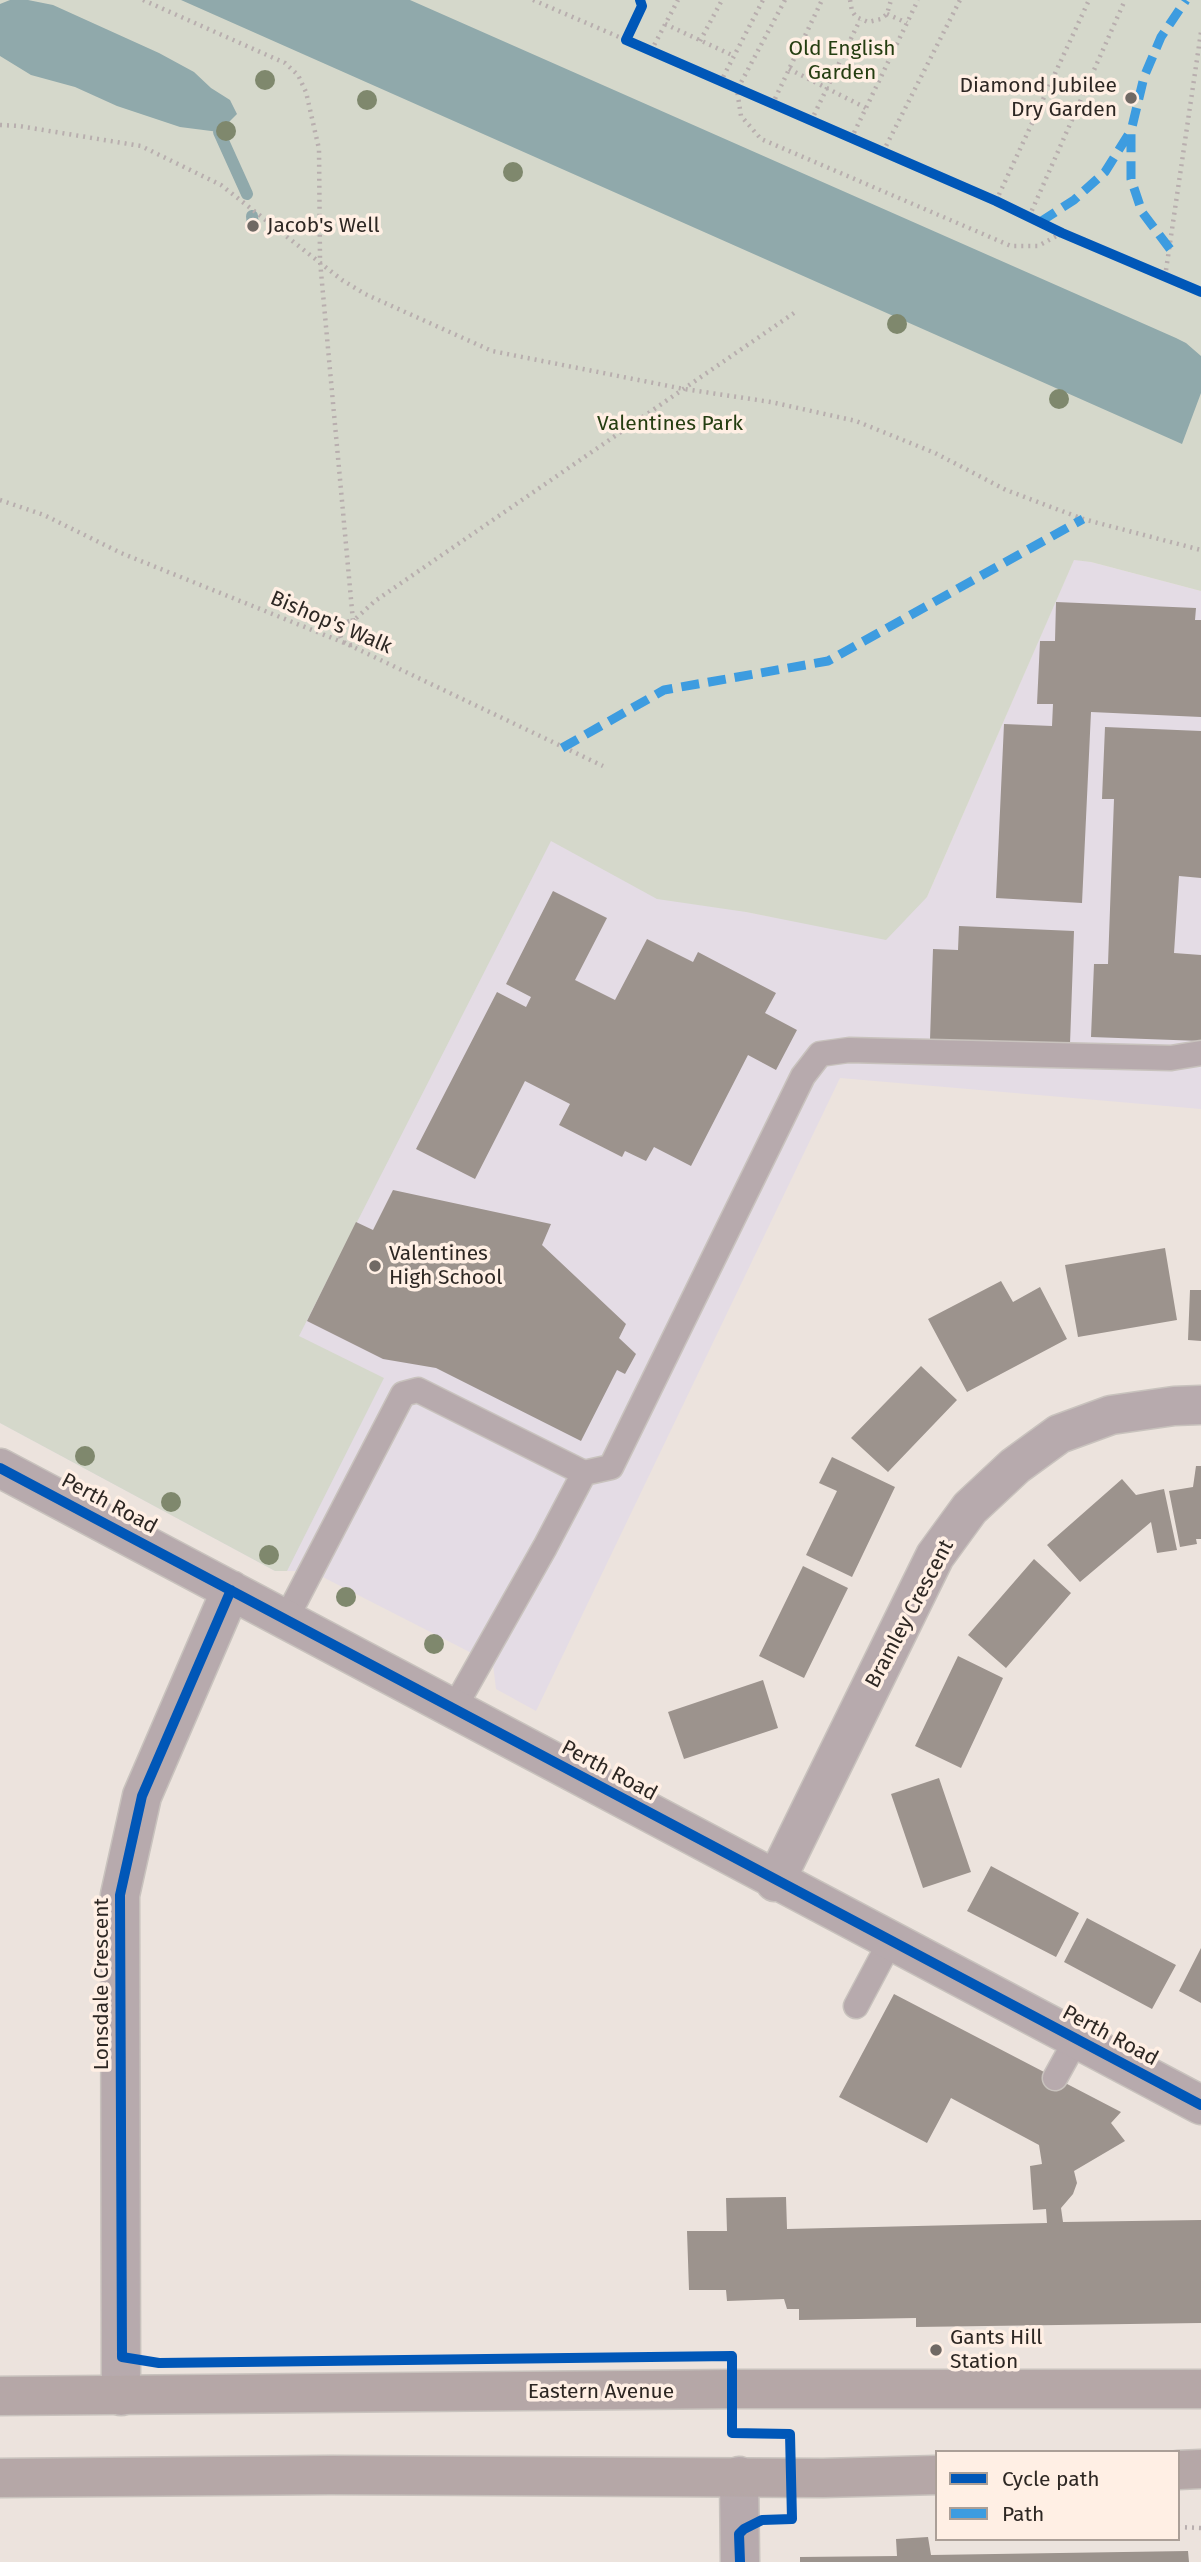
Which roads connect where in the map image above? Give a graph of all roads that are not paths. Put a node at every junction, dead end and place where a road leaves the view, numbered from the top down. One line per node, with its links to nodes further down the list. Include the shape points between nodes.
1 (1201, 1053): 4 (lane, via 1171,1058 849,1050 820,1054 803,1076 611,1467)
2 (1201, 1405): 8 (street, Bramley Crescent, via 1111,1415 1059,1434 1015,1466 970,1508 935,1556)
3 (0, 1468): 5 (street, Perth Road)
4 (584, 1473): 6 (lane, via 418,1390 402,1394); 7 (lane)
5 (231, 1590): 6 (street, Perth Road); 16 (street, Lonsdale Crescent, via 142,1796 120,1895)
6 (286, 1619): 7 (street, Perth Road)
7 (453, 1710): 8 (street, Perth Road)
8 (775, 1882): 9 (street, Perth Road)
9 (890, 1942): 10 (lane); 11 (street, Perth Road)
10 (856, 2006)
11 (1076, 2040): 12 (lane); 13 (street, Perth Road)
12 (1055, 2078)
13 (1201, 2105)
14 (1201, 2389): 16 (highway, Eastern Avenue)
15 (0, 2396): 16 (highway, Eastern Avenue)
16 (121, 2396)
17 (1201, 2469): 18 (highway)
18 (1180, 2470)
19 (935, 2475): 20 (highway)
20 (739, 2476): 21 (highway); 22 (street)
21 (0, 2478)
22 (740, 2562)

